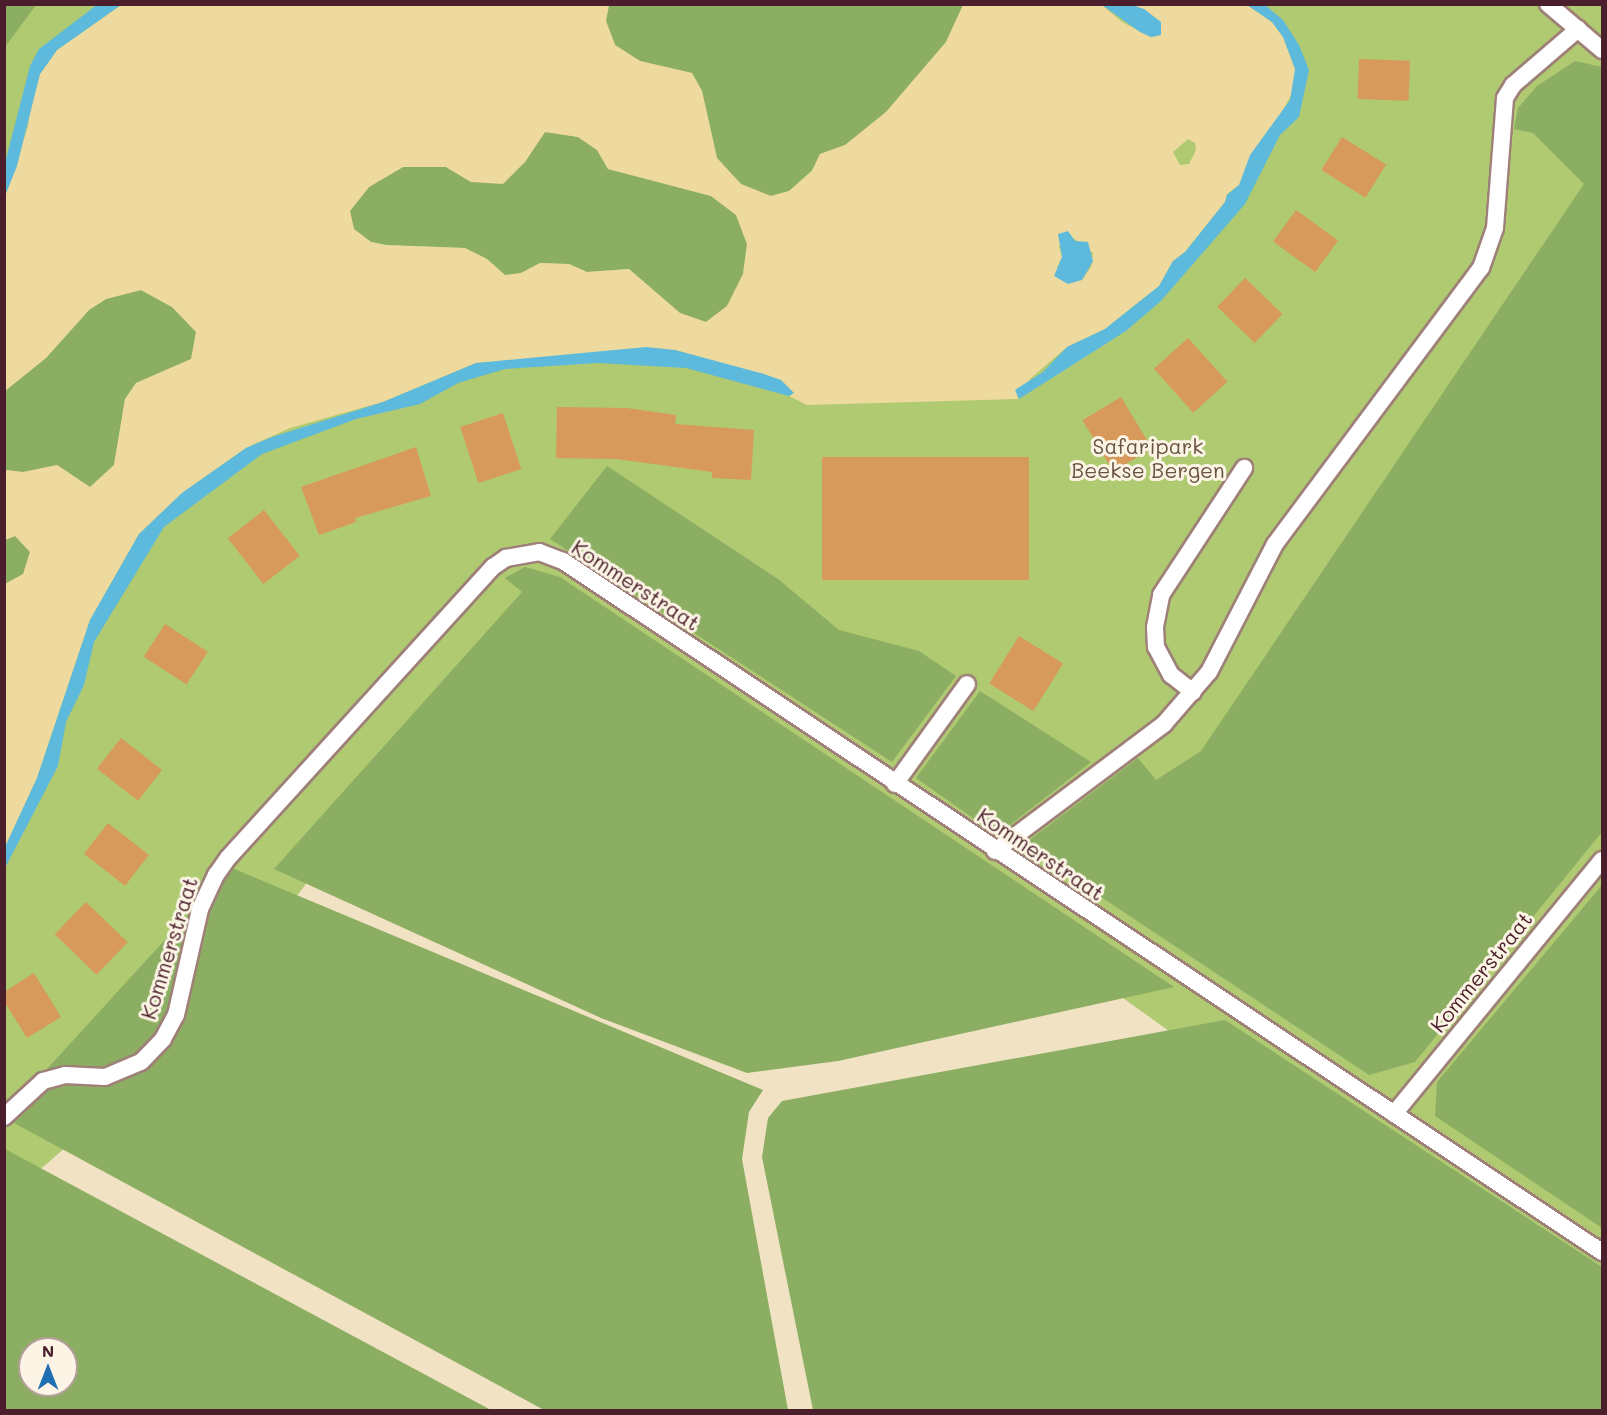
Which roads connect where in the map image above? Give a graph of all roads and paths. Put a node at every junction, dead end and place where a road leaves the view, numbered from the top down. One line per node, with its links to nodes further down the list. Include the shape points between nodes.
1 (1548, 4): 2 (lane)
2 (1578, 29): 3 (lane); 6 (lane, via 1513,85 1505,98 1495,228 1481,268 1275,544 1209,672)
3 (1600, 43)
4 (1244, 468): 6 (lane, via 1161,595 1156,647 1171,675)
5 (967, 684): 7 (lane)
6 (1193, 692): 8 (lane, via 1164,724)
7 (895, 784): 8 (lane, Kommerstraat); 11 (lane, Kommerstraat, via 563,561 539,552 506,558 493,567 216,875 200,909 176,1015 163,1039 141,1062 105,1077 65,1075 43,1081)
8 (995, 851): 10 (lane, Kommerstraat)
9 (1602, 860): 10 (lane, Kommerstraat)
10 (1394, 1114): 12 (lane, Kommerstraat)
11 (4, 1117)
12 (1602, 1252)

